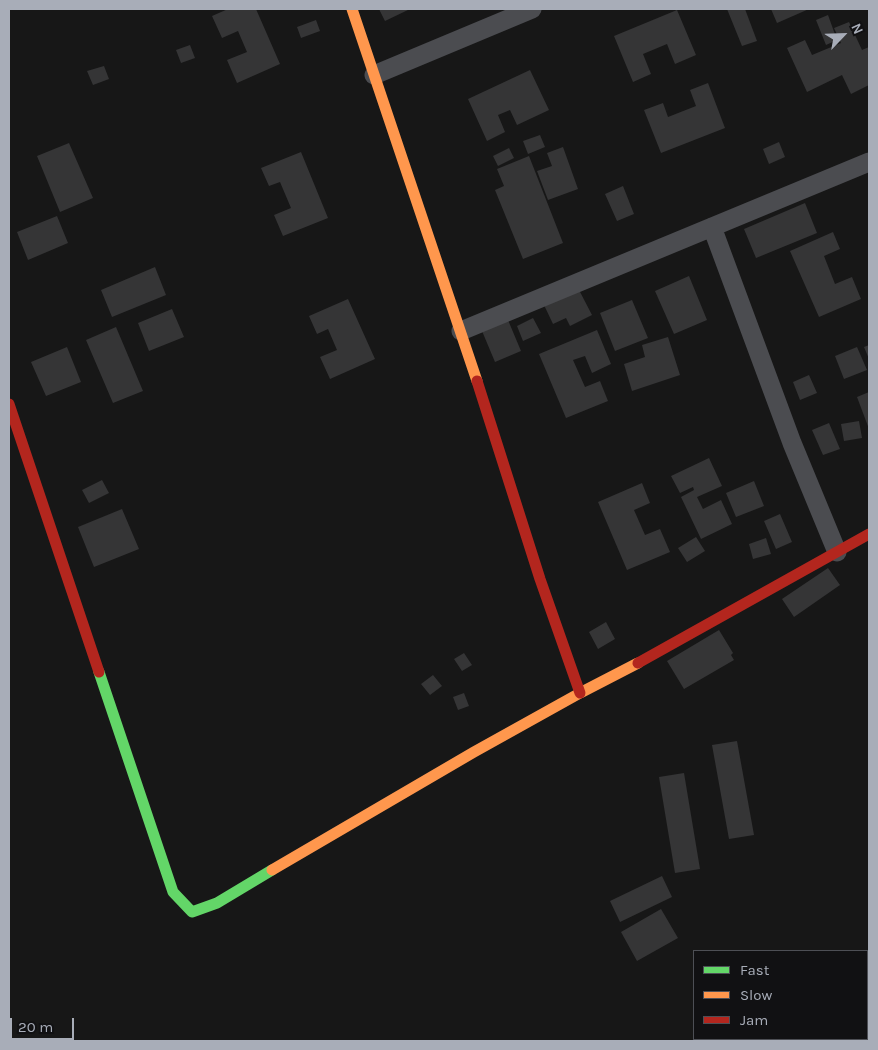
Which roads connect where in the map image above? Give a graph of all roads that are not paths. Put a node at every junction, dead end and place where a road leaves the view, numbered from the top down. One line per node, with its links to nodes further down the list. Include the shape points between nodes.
1 (352, 9): 3 (street)
2 (532, 9): 3 (street)
3 (374, 75): 6 (street)
4 (869, 162): 5 (street)
5 (712, 227): 6 (street); 9 (street, via 792,443)
6 (461, 331): 10 (street)
7 (9, 404): 10 (street, via 173,892 192,912 217,903)
8 (869, 534): 9 (street)
9 (837, 552): 10 (street)
10 (580, 693)

